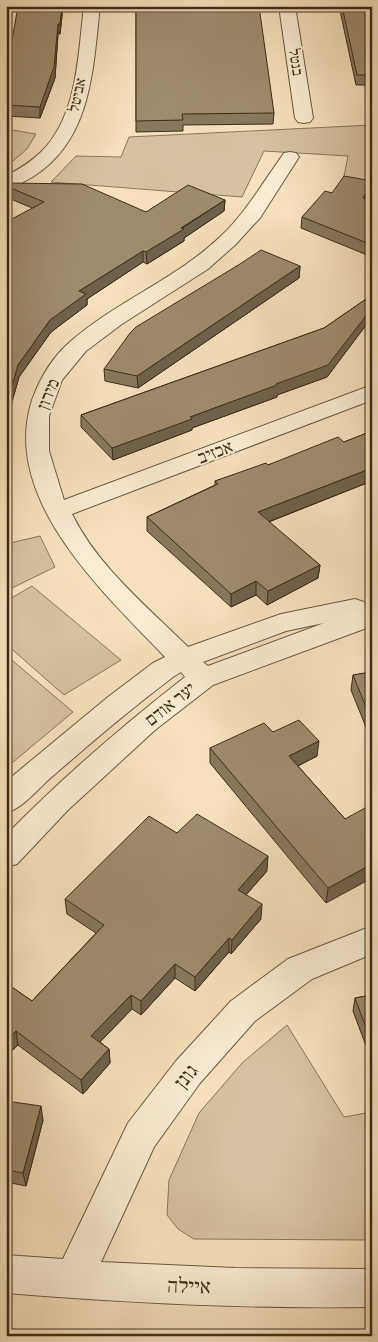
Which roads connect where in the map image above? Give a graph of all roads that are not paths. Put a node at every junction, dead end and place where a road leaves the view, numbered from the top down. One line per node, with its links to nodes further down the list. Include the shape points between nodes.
1 (92, 6): 5 (street, אביטל, via 78,106 66,132 52,151)
2 (287, 6): 3 (street, בנטל)
3 (304, 118)
4 (290, 157): 7 (street, מירון, via 253,214 228,240 201,265 114,319 78,346 51,379 38,416 36,451)
5 (6, 184)
6 (372, 392): 7 (street, אכזיב)
7 (57, 511): 10 (street, מירון, via 96,570)
8 (372, 605): 10 (street, יער אודם, via 281,623)
9 (372, 616): 10 (street, יער אודם)
10 (194, 668): 11 (street, יער אודם, via 163,670 118,704); 12 (street, יער אודם, via 145,722)
11 (6, 801)
12 (6, 854)
13 (372, 940): 15 (street, גונן, via 300,969 243,1011 188,1072 140,1135)
14 (6, 1274): 15 (street, איילה)
15 (73, 1280): 16 (street, איילה, via 300,1289)
16 (372, 1288)

